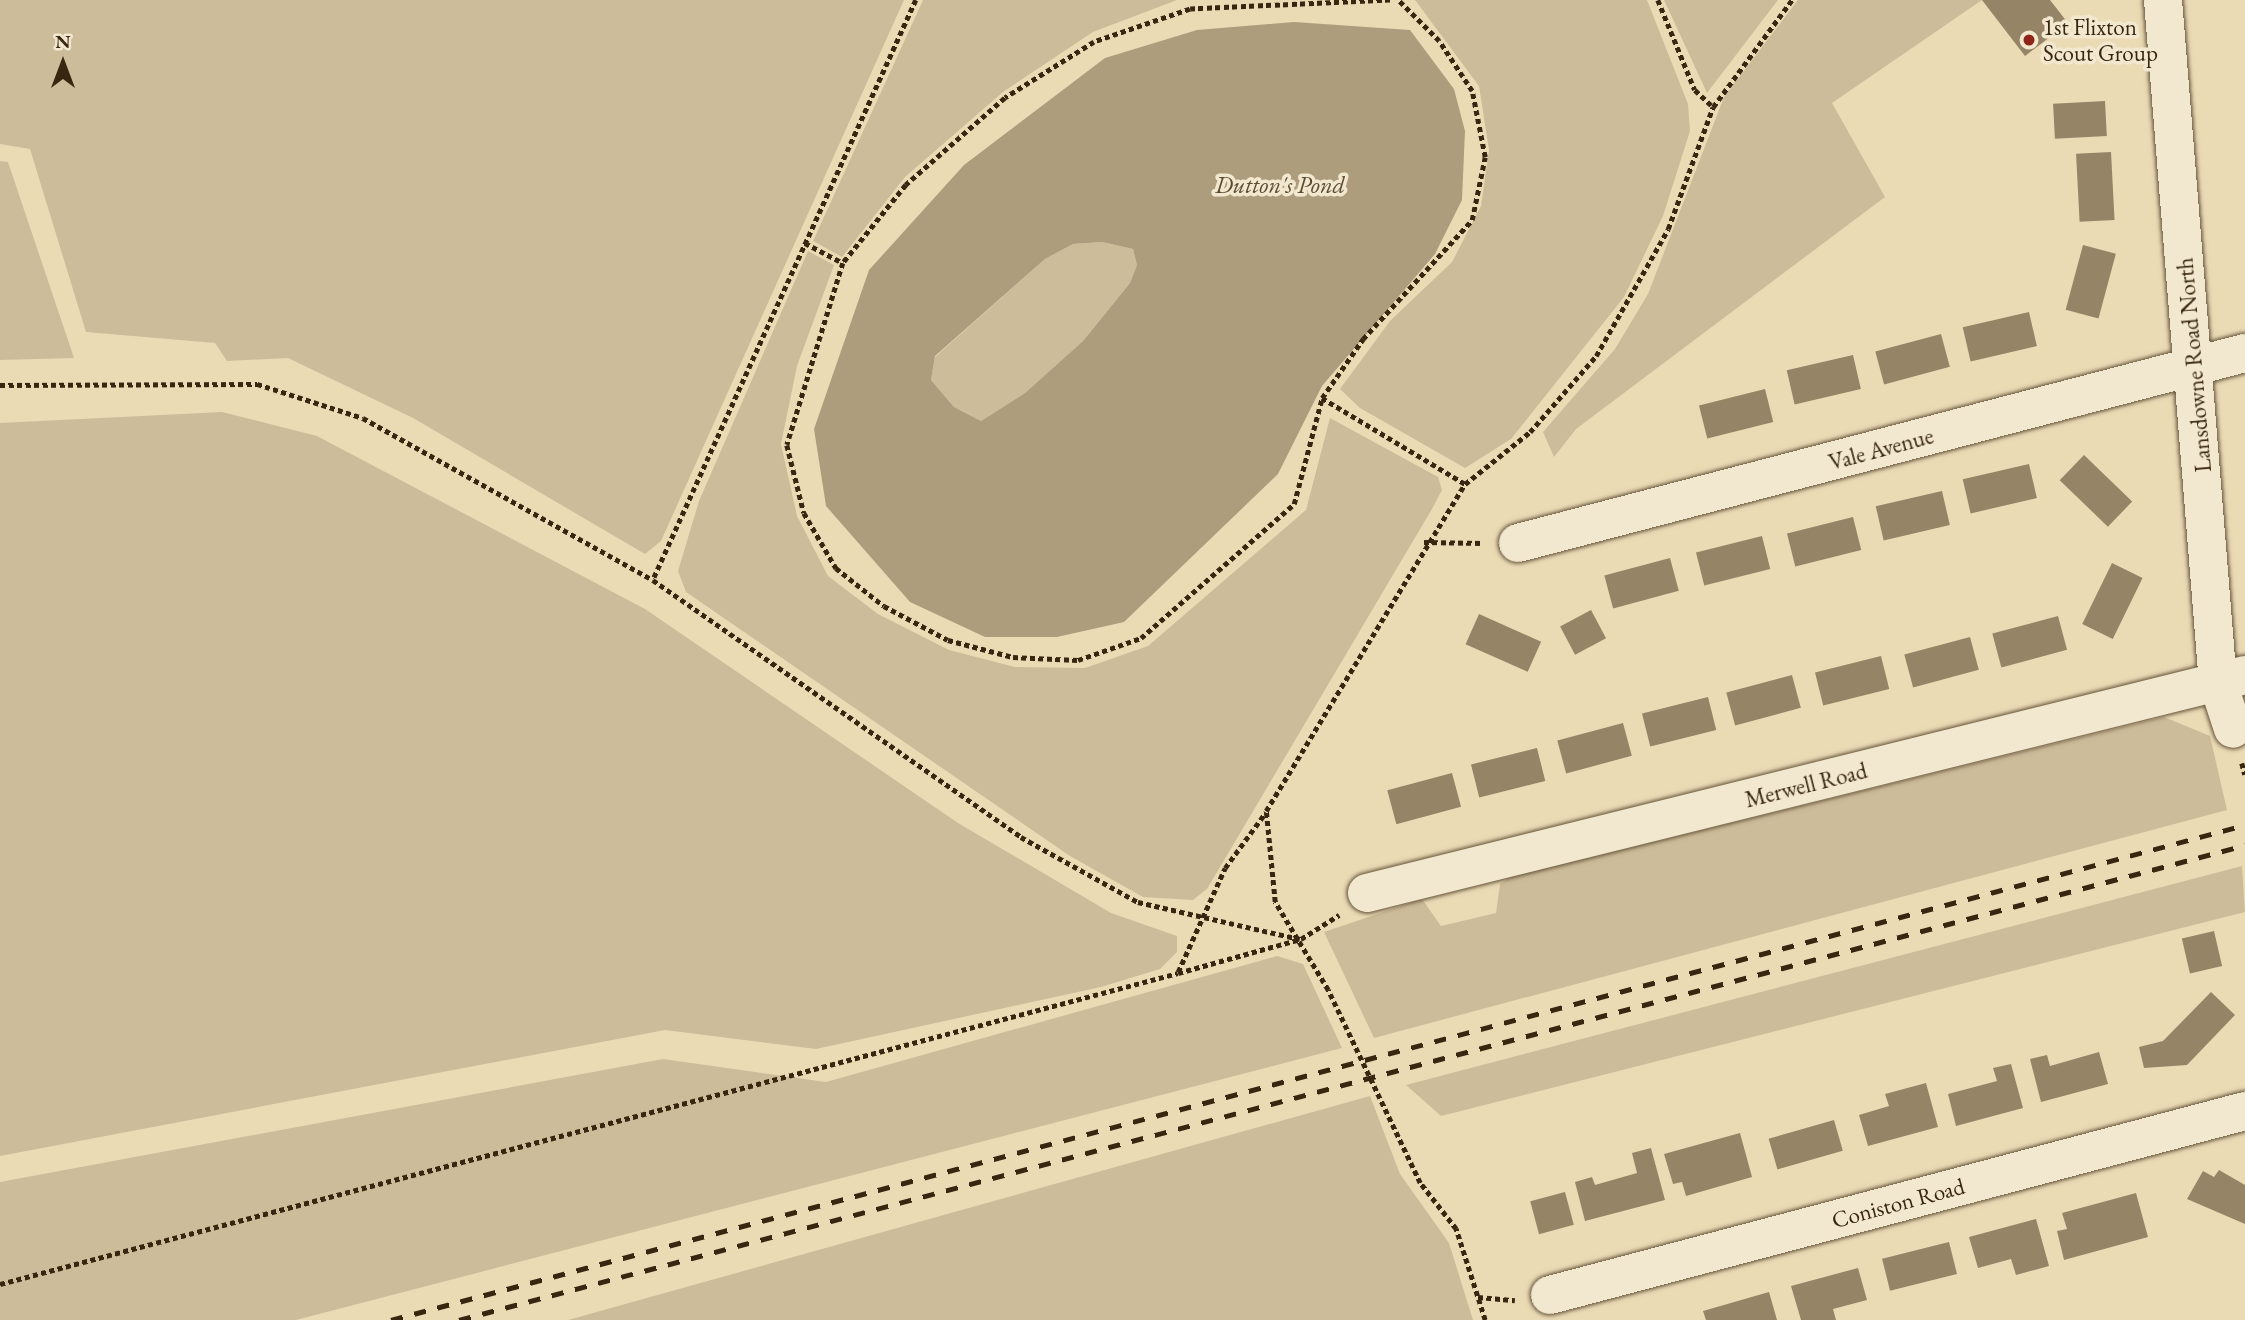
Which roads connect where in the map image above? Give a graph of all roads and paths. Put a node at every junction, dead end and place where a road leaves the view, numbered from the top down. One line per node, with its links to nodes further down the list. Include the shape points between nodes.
1 (916, 0): 8 (path)
2 (1390, 0): 9 (path, via 1190,9 1094,42 1006,98 906,185)
3 (1398, 0): 13 (path, via 1439,41 1472,91 1483,170 1472,220 1363,339)
4 (1658, 0): 7 (path, via 1695,90)
5 (1792, 0): 7 (path)
6 (2163, 0): 11 (street, Lansdowne Road North)
7 (1713, 107): 14 (path, via 1668,229 1596,356 1530,432)
8 (805, 243): 9 (path); 17 (path)
9 (843, 263): 13 (path, via 787,445 804,513 836,568 884,606 948,640 1013,657 1078,660 1141,638 1294,503)
10 (2245, 353): 11 (street, Vale Avenue)
11 (2195, 367): 16 (street, Vale Avenue); 18 (street, Lansdowne Road North)
12 (0, 385): 17 (path, via 257,384 363,418)
13 (1322, 398): 14 (path)
14 (1465, 484): 15 (path)
15 (1424, 542): 16 (path); 20 (path)
16 (1518, 543)
17 (653, 580): 22 (path, via 1021,837 1138,902)
18 (2232, 679): 19 (street, Lansdowne Road North); 21 (street, Merwell Road)
19 (2233, 729)
20 (1266, 811): 22 (path, via 1225,868); 23 (path, via 1275,902)
21 (1367, 893)
22 (1202, 917): 23 (path); 24 (path)
23 (1301, 939): 24 (path); 28 (path, via 1420,1184 1456,1229)
24 (1178, 973): 26 (path)
25 (2245, 1111): 27 (street, Coniston Road)
26 (0, 1284)
27 (1550, 1295)
28 (1485, 1320)

